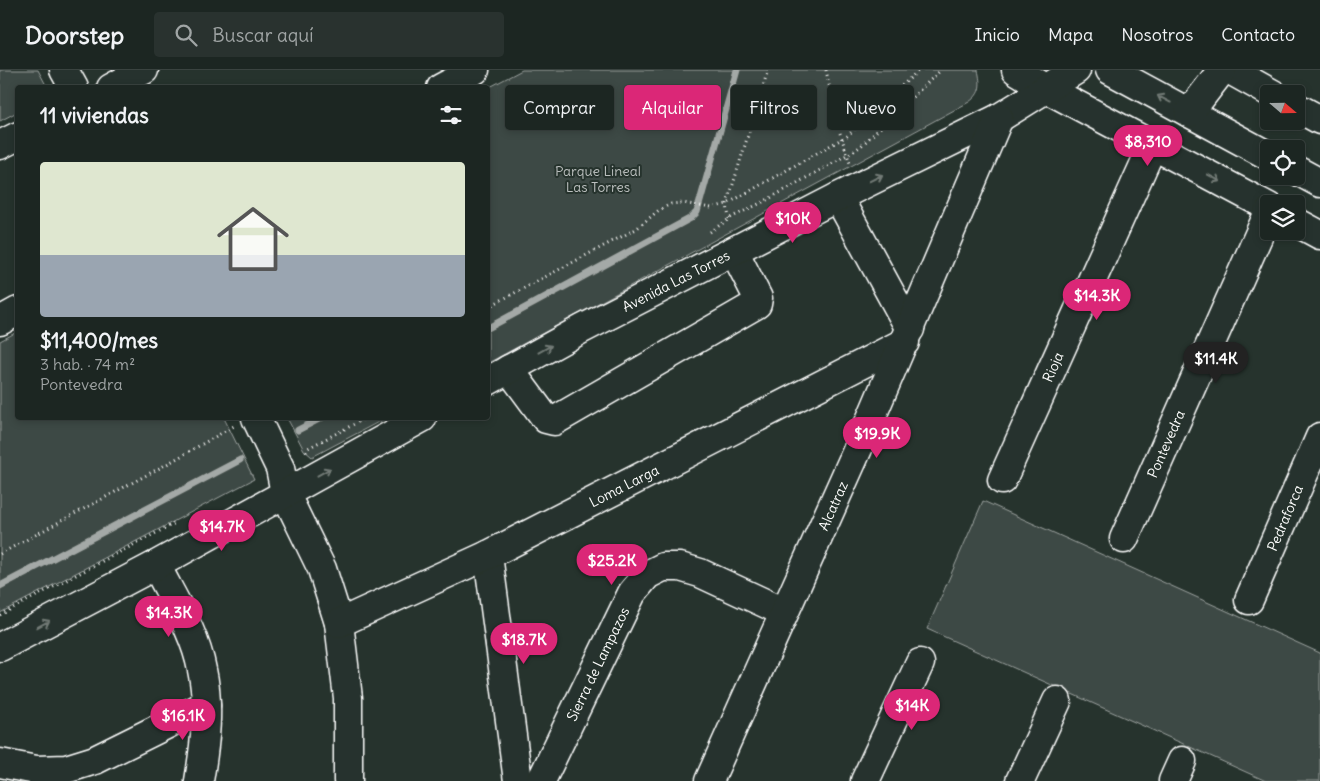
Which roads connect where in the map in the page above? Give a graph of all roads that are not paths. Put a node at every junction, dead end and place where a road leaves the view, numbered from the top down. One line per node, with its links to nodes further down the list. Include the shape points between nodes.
1 (64, 70): 9 (street)
2 (144, 70): 10 (street)
3 (474, 70): 11 (street)
4 (1016, 70): 13 (street)
5 (1076, 70): 13 (street, Avenida Las Torres)
6 (1110, 70): 15 (street, one-way to 6)
7 (1222, 70): 15 (street)
8 (1230, 70): 12 (street)
9 (72, 85)
10 (116, 85)
11 (446, 85)
12 (1260, 87)
13 (1047, 89): 16 (street, Avenida Las Torres); 19 (street)
14 (1305, 112): 17 (street)
15 (1189, 113): 21 (street)
16 (999, 118): 24 (street, Avenida Las Torres, one-way to 16); 32 (street, Alcatraz)
17 (1320, 120)
18 (15, 138): 20 (street)
19 (1153, 145): 25 (street, one-way to 25); 37 (street, Rioja)
20 (0, 146)
21 (1260, 151)
22 (1305, 175): 23 (street)
23 (1320, 183)
24 (838, 197): 29 (street, Avenida Las Torres); 32 (street)
25 (1260, 202)
26 (1305, 227): 28 (street)
27 (1260, 232): 39 (street, Pontevedra)
28 (1320, 235)
29 (734, 250): 33 (street, Avenida Las Torres, one-way to 29); 33 (street, via 758,298 756,304 554,421 546,419)
30 (15, 313): 31 (street)
31 (0, 321)
32 (908, 336): 40 (street, Loma Larga); 43 (street, Alcatraz)
33 (498, 375)
34 (418, 420): 38 (street, one-way to 34)
35 (244, 422): 38 (street, via 280,468)
36 (1320, 437): 42 (street, Pedraforca)
37 (1002, 480)
38 (285, 493): 41 (street); 44 (street, via 322,569)
39 (1124, 538)
40 (488, 555): 44 (street, Loma Larga); 52 (street)
41 (156, 565): 45 (street, one-way to 41); 48 (street, via 196,649)
42 (1249, 600)
43 (784, 612): 53 (street, Sierra de Lampazos, via 680,567 664,567 647,575 632,593); 54 (street, Alcatraz)
44 (339, 623): 51 (street, via 348,698)
45 (0, 647)
46 (920, 663): 55 (street)
47 (1057, 702): 56 (street)
48 (206, 705): 49 (street, via 81,764 36,770); 50 (street)
49 (0, 763)
50 (199, 781)
51 (348, 781)
52 (518, 781)
53 (540, 781)
54 (709, 781)
55 (865, 781)
56 (1020, 781)

